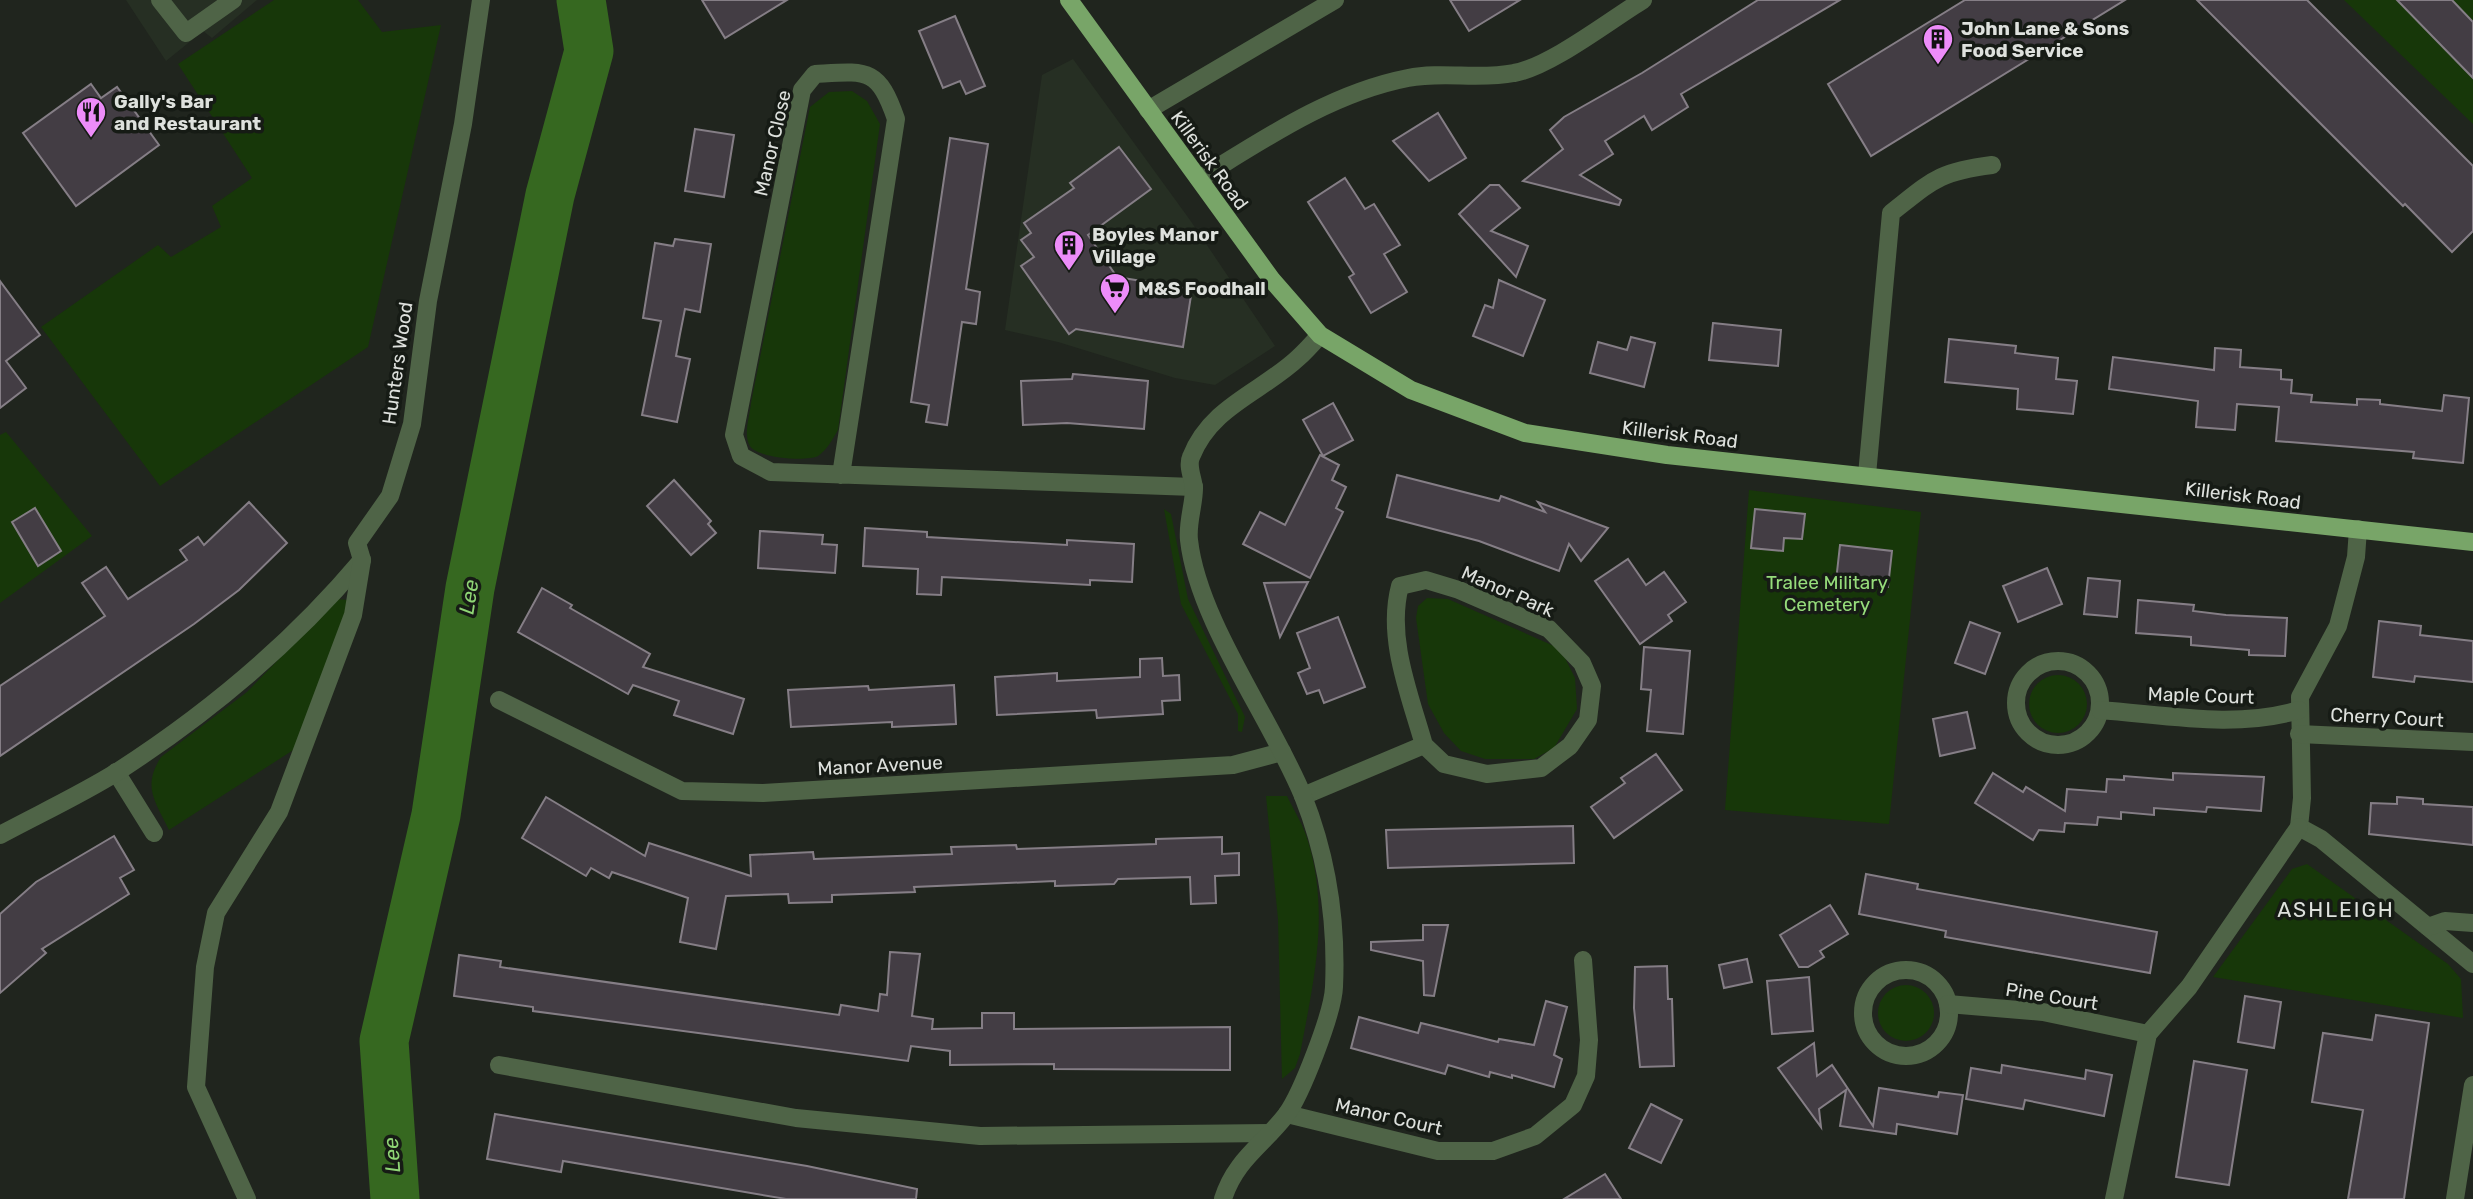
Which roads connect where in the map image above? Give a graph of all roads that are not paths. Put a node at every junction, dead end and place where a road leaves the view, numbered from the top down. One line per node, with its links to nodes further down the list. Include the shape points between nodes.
1 (160, 0): 2 (street, via 186,33)
2 (233, 0)
3 (481, 0): 16 (street, Hunters Wood, via 463,124 428,301 412,424 390,496 358,543)
4 (1069, 0): 7 (main road, Killerisk Road)
5 (1335, 0): 7 (street)
6 (1643, 0): 9 (street, via 1548,59 1515,73 1409,77 1348,97 1293,122)
7 (1148, 110): 9 (main road, Killerisk Road)
8 (1992, 165): 12 (street, via 1939,176 1891,213)
9 (1199, 179): 10 (main road, Killerisk Road, via 1272,280)
10 (1320, 335): 12 (main road, Killerisk Road, via 1411,390 1525,433 1667,455); 13 (street, via 1297,360 1244,395 1205,430 1189,460)
11 (841, 475): 11 (street, Manor Close, via 771,472 741,456 734,435 802,90 816,74 848,72 874,76 886,90 896,119); 13 (street, Manor Close)
12 (1867, 475): 14 (main road, Killerisk Road)
13 (1194, 487): 23 (street, via 1189,540 1203,597)
14 (2358, 529): 15 (main road, Killerisk Road); 19 (street, via 2357,557 2338,626 2300,697)
15 (2473, 542)
16 (362, 560): 24 (street, Hunters Wood, via 325,604 221,697); 40 (street, via 354,615 279,813 216,913 205,967 196,1087)
17 (499, 700): 23 (street, Manor Avenue, via 682,791 763,793 1233,765)
18 (2100, 710): 18 (street, via 2088,733 2059,746 2032,737 2022,726 2016,696 2023,678 2034,668 2068,662 2093,678); 19 (street, Maple Court, via 2239,721)
19 (2299, 710): 20 (street)
20 (2299, 733): 21 (street, Cherry Court); 26 (street)
21 (2473, 742)
22 (1424, 745): 22 (street, Manor Park, via 1444,764 1487,774 1541,768 1570,746 1588,720 1592,686 1582,663 1549,629 1426,580 1400,586 1394,611 1403,670); 25 (street)
23 (1282, 752): 25 (street)
24 (116, 772): 27 (street); 28 (street, Hunters Wood)
25 (1303, 796): 37 (street, via 1324,858 1334,914 1334,991 1325,1028)
26 (2299, 827): 30 (street, via 2322,839); 34 (street, via 2189,987)
27 (153, 833)
28 (0, 835)
29 (2473, 923): 30 (street, via 2445,921)
30 (2428, 928): 32 (street)
31 (1583, 960): 37 (street, Manor Court, via 1589,1040 1586,1076 1573,1105 1535,1136 1493,1151 1438,1151)
32 (2473, 964)
33 (1948, 1004): 33 (street, via 1949,1019 1942,1037 1918,1055 1887,1051 1870,1036 1865,1024 1867,996 1876,983 1897,971 1926,975 1938,984); 34 (street, Pine Court, via 2043,1012)
34 (2148, 1034): 42 (street)
35 (499, 1065): 38 (street, via 796,1118 980,1136)
36 (2473, 1085): 39 (street)
37 (1287, 1114): 38 (street)
38 (1270, 1133): 41 (street, via 1252,1149 1228,1183)
39 (2467, 1167): 43 (street)
40 (247, 1199)
41 (1223, 1199)
42 (2114, 1199)
43 (2455, 1199)

